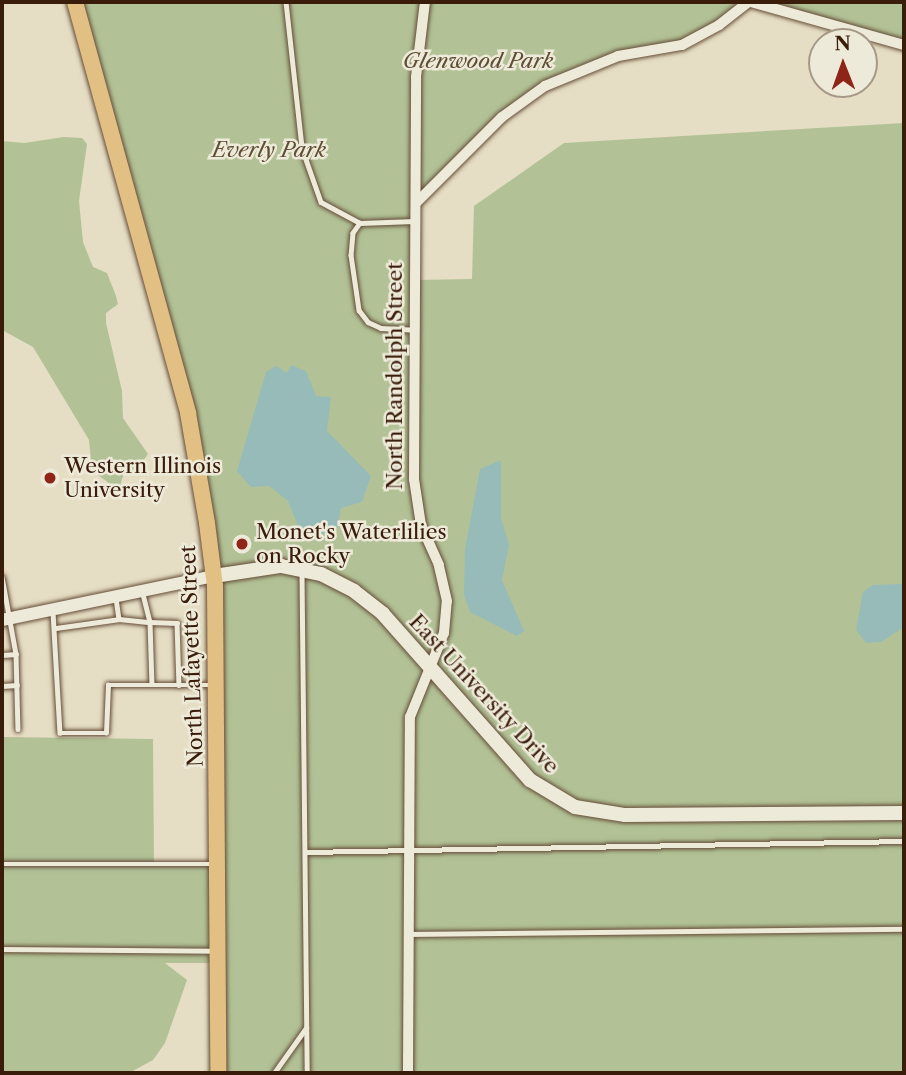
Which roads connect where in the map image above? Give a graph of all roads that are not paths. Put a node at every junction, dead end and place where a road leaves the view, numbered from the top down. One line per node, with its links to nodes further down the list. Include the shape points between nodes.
1 (286, 2): 8 (lane, via 302,148 310,173 321,202)
2 (425, 2): 6 (street, North Randolph Street, via 416,77)
3 (749, 2): 5 (street); 6 (street, via 682,45 618,56 545,86 502,117)
4 (80, 3): 11 (highway, North Lafayette Street, via 188,412)
5 (904, 45)
6 (417, 202): 7 (street, North Randolph Street)
7 (415, 221): 8 (lane); 9 (street, North Randolph Street)
8 (360, 223): 9 (lane, via 351,255 359,310 368,322 381,328)
9 (414, 330): 23 (street, North Randolph Street, via 416,502 447,601 444,633)
10 (302, 569): 11 (main road, East University Drive, via 262,566); 23 (main road, East University Drive, via 364,598); 33 (lane)
11 (214, 576): 14 (street); 28 (highway, North Lafayette Street)
12 (2, 577): 13 (lane)
13 (3, 584): 17 (lane)
14 (142, 591): 15 (street); 19 (lane)
15 (116, 597): 16 (street); 18 (lane)
16 (52, 610): 17 (street); 20 (lane)
17 (6, 619): 21 (lane)
18 (119, 619): 19 (lane); 20 (lane)
19 (150, 622): 24 (lane); 27 (lane, via 177,623)
20 (56, 628): 24 (lane, via 60,733 106,733 106,686)
21 (16, 654): 22 (lane); 26 (lane)
22 (2, 655)
23 (429, 667): 30 (main road, East University Drive, via 530,780 575,807 625,815); 32 (street, North Randolph Street, via 410,716)
24 (152, 684): 27 (lane)
25 (2, 685): 26 (lane)
26 (17, 685): 29 (lane)
27 (179, 685): 28 (lane)
28 (216, 685): 35 (highway, North Lafayette Street)
29 (18, 729)
30 (904, 813)
31 (904, 841): 32 (lane)
32 (406, 850): 33 (lane); 37 (street, North Randolph Street)
33 (306, 852): 40 (lane)
34 (2, 864): 35 (lane)
35 (217, 864): 39 (highway, North Lafayette Street)
36 (904, 929): 37 (lane)
37 (407, 934): 44 (street, North Randolph Street)
38 (2, 949): 39 (lane)
39 (217, 951): 41 (highway, North Lafayette Street)
40 (306, 1026): 42 (lane); 43 (lane)
41 (218, 1073)
42 (274, 1073)
43 (307, 1073)
44 (408, 1073)

